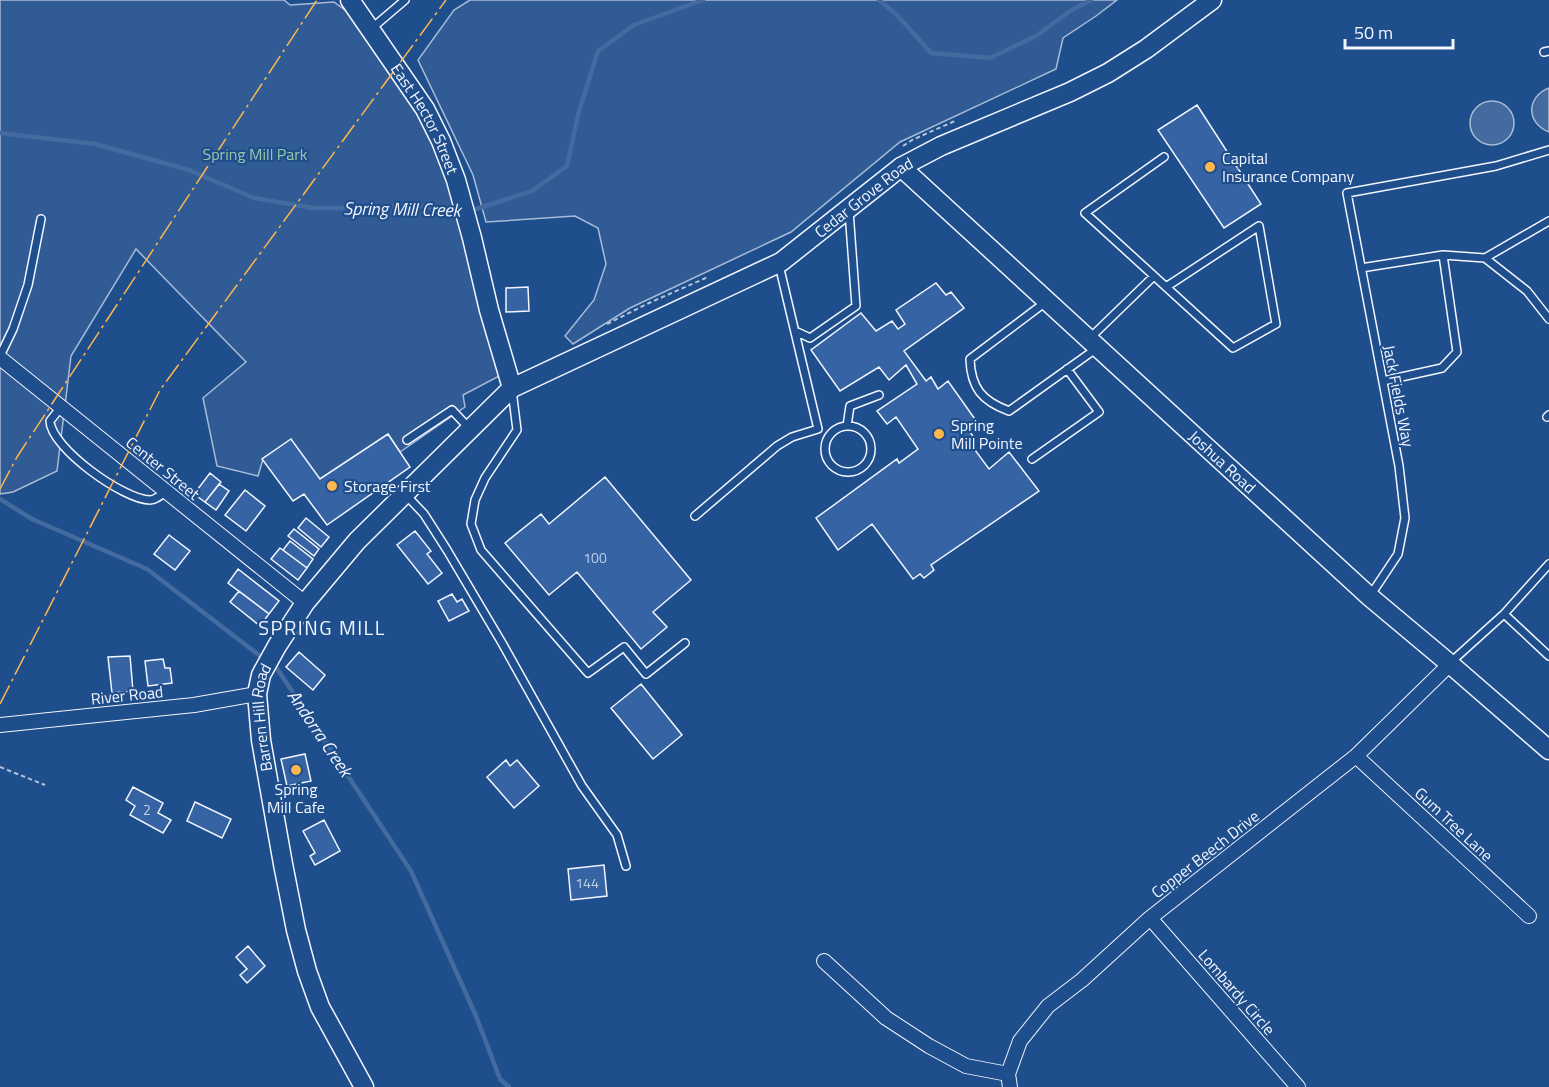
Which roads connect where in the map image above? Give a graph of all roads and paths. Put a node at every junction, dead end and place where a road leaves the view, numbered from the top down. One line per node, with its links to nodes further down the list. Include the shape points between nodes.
1 (350, 0): 4 (main road, East Hector Street)
2 (405, 0): 4 (lane)
3 (1212, 0): 7 (main road, Cedar Grove Road, via 1108,73)
4 (371, 29): 24 (main road, East Hector Street, via 425,109 441,141 456,180)
5 (1549, 150): 14 (lane, Jack Fields Way, via 1496,166 1347,193)
6 (1164, 157): 15 (lane, via 1085,213)
7 (901, 167): 8 (main road, Cedar Grove Road); 17 (main road, Joshua Road)
8 (849, 208): 13 (main road, Cedar Grove Road); 19 (lane, via 856,306 810,338)
9 (41, 219): 21 (lane, via 28,285)
10 (1549, 221): 12 (lane)
11 (1443, 255): 12 (lane); 14 (lane); 23 (lane, via 1457,352 1442,368)
12 (1485, 258): 18 (lane, via 1527,291)
13 (778, 263): 19 (lane); 24 (main road, Cedar Grove Road)
14 (1361, 268): 23 (lane, Jack Fields Way)
15 (1154, 276): 16 (lane); 20 (lane)
16 (1166, 287): 16 (lane, via 1233,348 1276,324 1259,225)
17 (1047, 301): 20 (main road, Joshua Road); 22 (lane, via 970,359 970,374 984,398 1009,411)
18 (1549, 319)
19 (795, 331): 28 (lane)
20 (1093, 343): 22 (lane); 37 (main road, Joshua Road)
21 (0, 357): 26 (street, Center Street)
22 (1067, 369): 32 (lane, via 1099,412)
23 (1383, 381): 37 (lane, Jack Fields Way, via 1405,518 1398,554)
24 (512, 388): 29 (main road, Barren Hill Road); 40 (lane, via 517,430 475,500 471,524 481,550 588,673 624,647 646,674)
25 (879, 395): 27 (lane, via 850,406)
26 (61, 407): 33 (street, Center Street); 33 (lane, via 50,427 85,467 143,499 155,499)
27 (847, 426): 30 (lane); 30 (lane, via 860,429 869,441 870,455 862,467 848,472 835,468 826,457)
28 (818, 429): 30 (lane); 35 (lane, via 777,446)
29 (470, 430): 31 (lane, via 452,410); 34 (main road, Barren Hill Road)
30 (828, 436)
31 (407, 440)
32 (1032, 459)
33 (166, 491): 38 (street, Center Street)
34 (405, 494): 38 (main road, Barren Hill Road, via 357,541); 49 (lane, via 424,514 447,550 582,786 617,835)
35 (695, 516)
36 (1549, 564): 39 (lane)
37 (1370, 597): 42 (main road, Joshua Road)
38 (305, 603): 43 (main road, Barren Hill Road, via 261,675)
39 (1504, 614): 41 (lane); 42 (lane)
40 (685, 643)
41 (1549, 656)
42 (1450, 664): 45 (main road, Joshua Road); 46 (street, Copper Beech Drive)
43 (257, 694): 44 (street, River Road, via 195,705); 54 (main road, Barren Hill Road, via 265,764 301,951 320,1007)
44 (0, 725)
45 (1549, 750)
46 (1356, 756): 50 (street, Gum Tree Lane); 51 (street, Copper Beech Drive)
47 (0, 767): 48 (path)
48 (45, 785)
49 (626, 866)
50 (1529, 916)
51 (1150, 918): 53 (street, Copper Beech Drive, via 1048,1006 1020,1041); 55 (street, Lombardy Circle)
52 (824, 961): 53 (street, via 886,1017 929,1046 966,1066)
53 (1009, 1081)
54 (364, 1087)
55 (1298, 1087)

